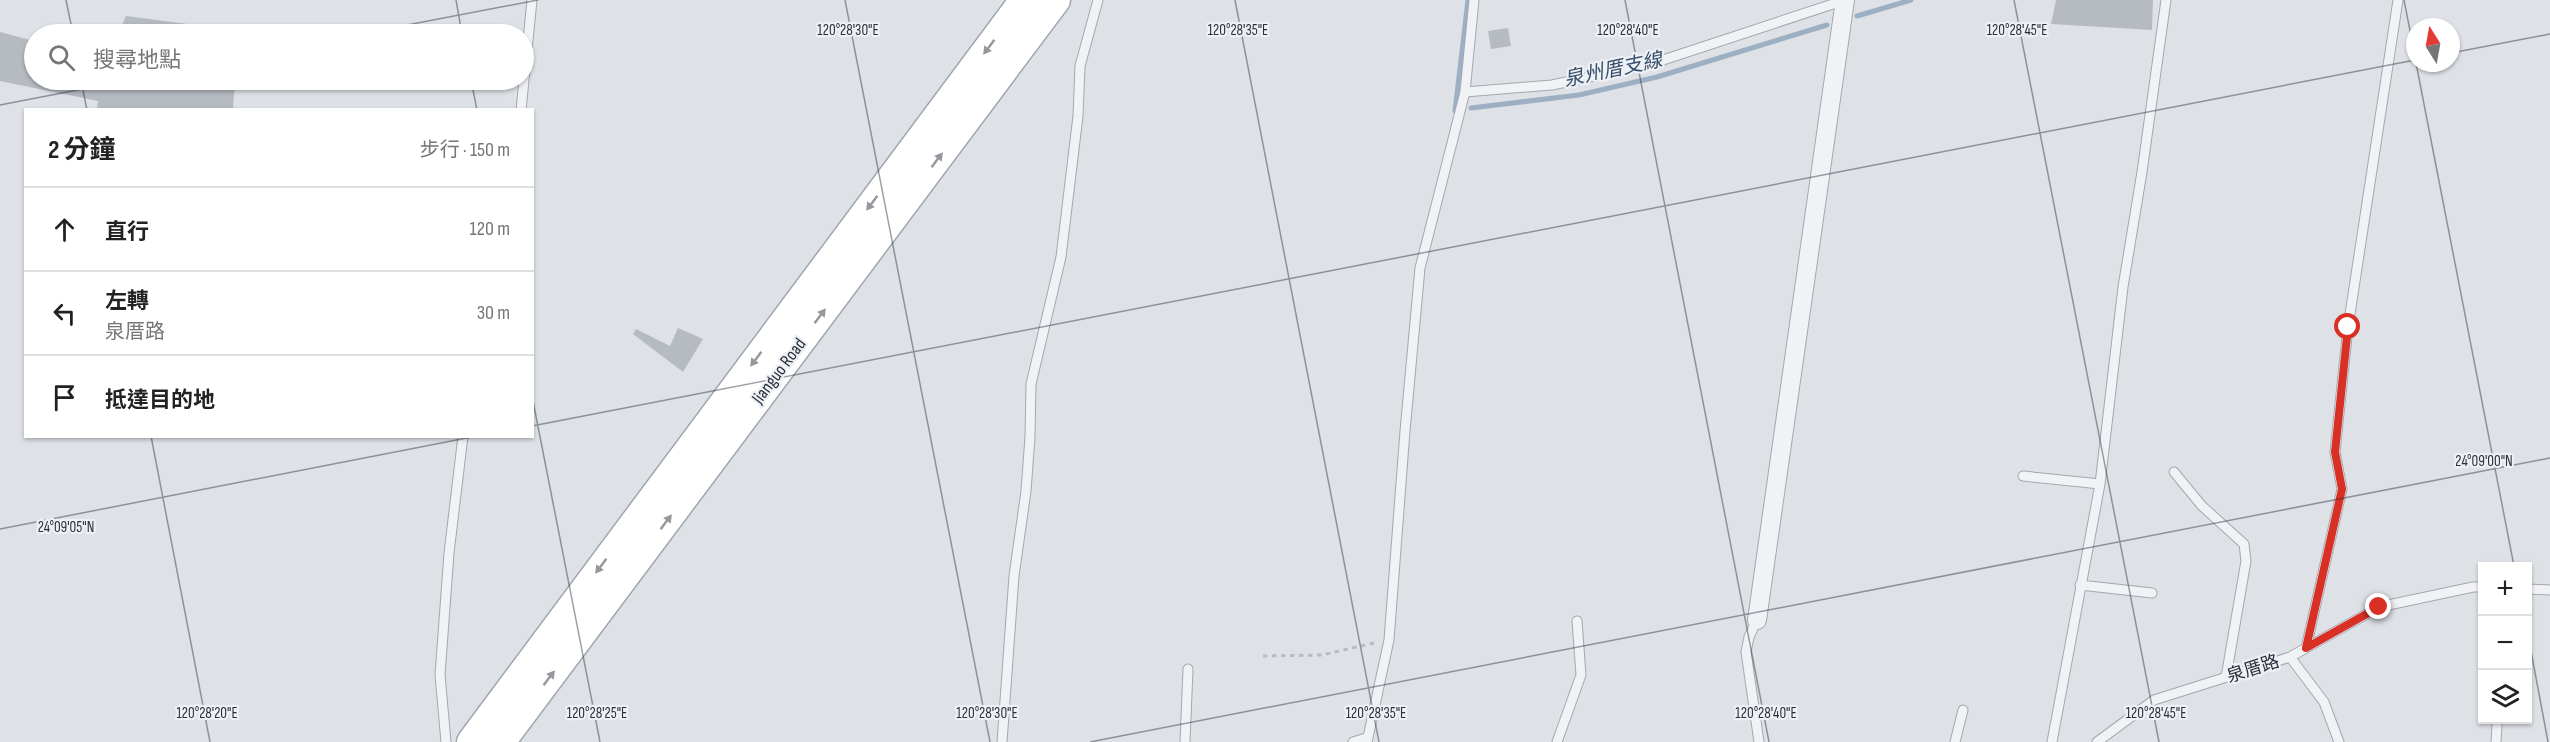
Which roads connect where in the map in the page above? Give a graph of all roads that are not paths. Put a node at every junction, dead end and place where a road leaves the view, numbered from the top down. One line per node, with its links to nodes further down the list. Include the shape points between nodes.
1 (532, 0): 9 (lane)
2 (1024, 0): 32 (main road, Jianguo Road, one-way to 32)
3 (1056, 0): 33 (main road, Jianguo Road, one-way to 3)
4 (1098, 0): 34 (lane, via 1080,66 1061,257 1031,384 1029,459 1014,576)
5 (1474, 0): 11 (lane)
6 (1845, 0): 11 (lane, via 1651,64 1552,85); 22 (street)
7 (2166, 0): 16 (lane, via 2123,287)
8 (2398, 0): 24 (lane, via 2348,327 2335,452 2342,489)
9 (530, 24)
10 (523, 90): 12 (lane)
11 (1465, 92): 30 (lane, via 1420,268 1389,640)
12 (521, 108)
13 (463, 438): 31 (lane, via 441,664)
14 (2174, 472): 27 (lane, via 2202,506 2244,544 2246,561)
15 (2023, 476): 16 (lane)
16 (2100, 484): 17 (lane)
17 (2080, 585): 21 (lane); 40 (lane)
18 (2478, 587): 24 (lane, 泉厝路, via 2379,607)
19 (2532, 589): 20 (lane)
20 (2550, 590)
21 (2152, 593)
22 (1757, 620): 38 (lane, via 1746,652)
23 (1577, 621): 37 (lane, via 1581,675)
24 (2306, 648): 25 (lane, 泉厝路)
25 (2290, 657): 27 (lane, 泉厝路); 42 (lane, via 2324,702)
26 (1188, 669): 35 (lane)
27 (2226, 677): 41 (lane, 泉厝路, via 2154,700)
28 (1963, 710): 39 (lane)
29 (2497, 725): 43 (lane)
30 (1367, 740): 36 (lane)
31 (446, 742)
32 (471, 742)
33 (501, 742)
34 (1002, 742)
35 (1185, 742)
36 (1353, 742)
37 (1557, 742)
38 (1759, 742)
39 (1955, 742)
40 (2052, 742)
41 (2097, 742)
42 (2339, 742)
43 (2496, 742)

